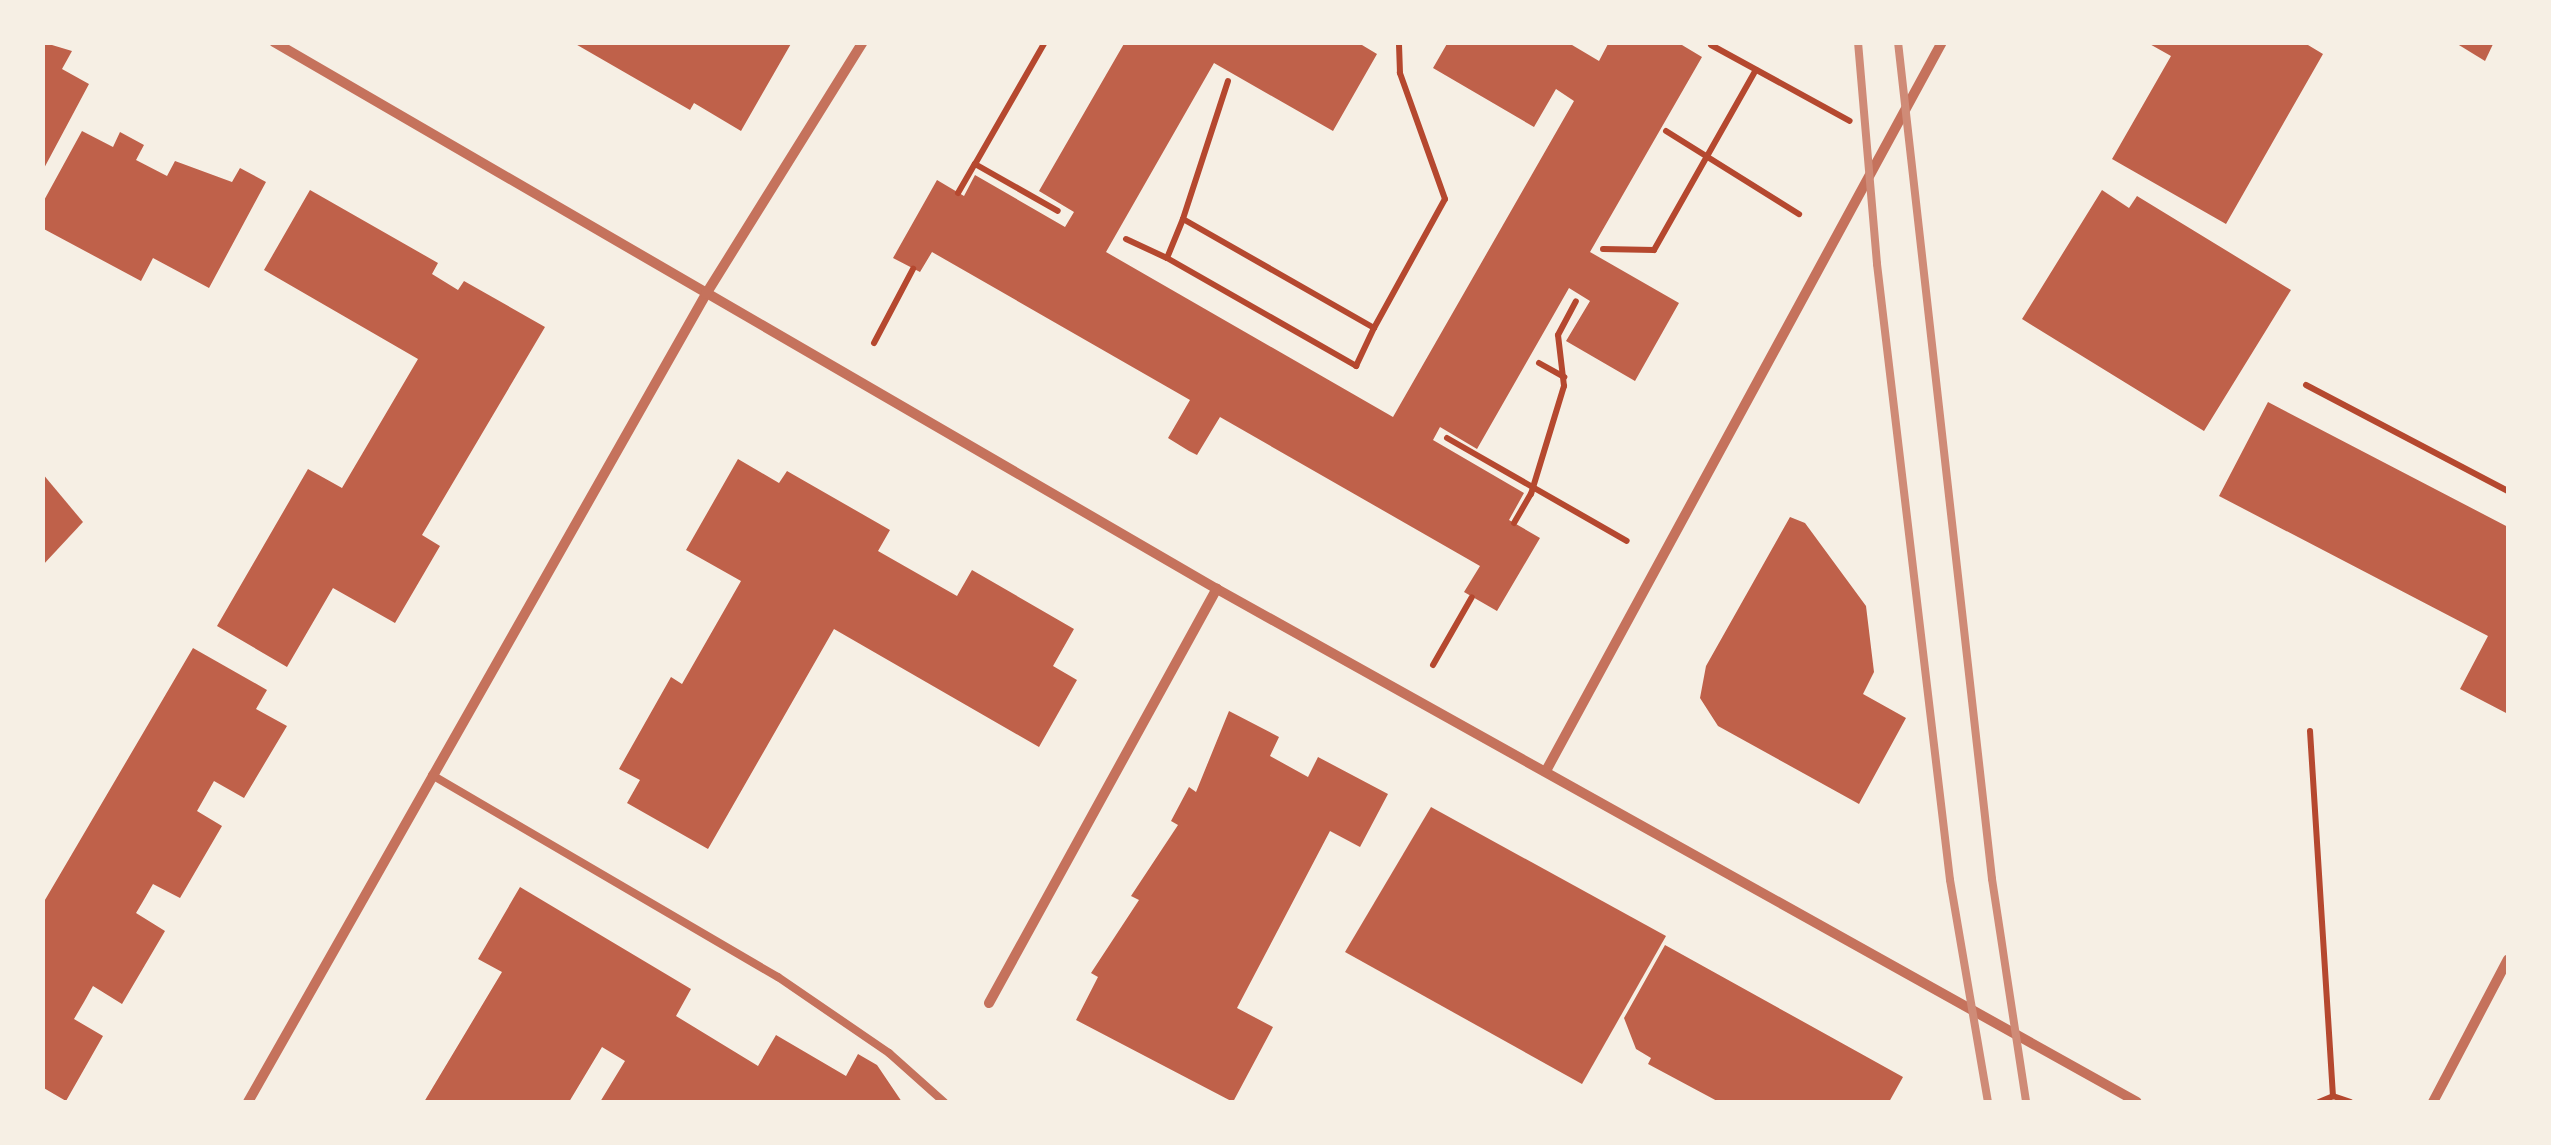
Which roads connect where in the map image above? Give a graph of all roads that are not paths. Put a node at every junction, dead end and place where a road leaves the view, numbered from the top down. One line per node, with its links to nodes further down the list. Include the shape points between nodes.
1 (274, 42): 4 (street)
2 (863, 42): 4 (street)
3 (1942, 42): 6 (street)
4 (706, 294): 5 (street); 7 (street)
5 (1217, 588): 6 (street); 9 (street)
6 (1547, 769): 12 (street)
7 (432, 775): 10 (street); 11 (lane, via 778,977 890,1053)
8 (2508, 958): 13 (street)
9 (989, 1003)
10 (248, 1102)
11 (944, 1102)
12 (2137, 1102)
13 (2433, 1102)

